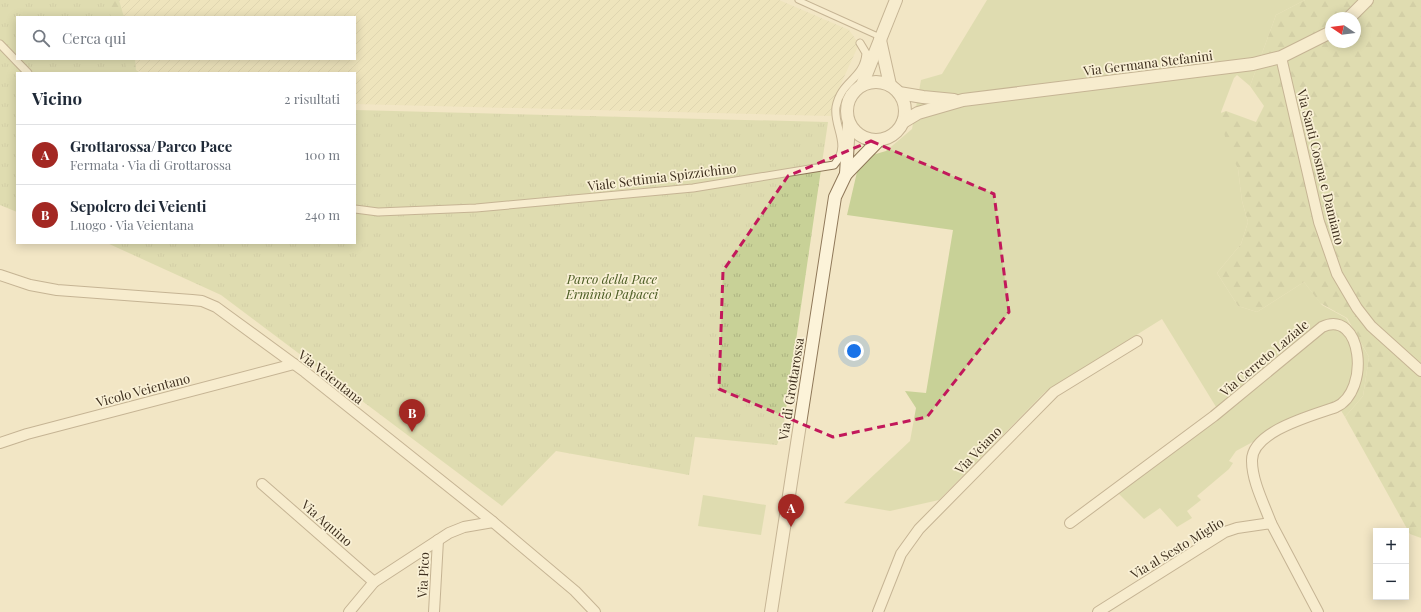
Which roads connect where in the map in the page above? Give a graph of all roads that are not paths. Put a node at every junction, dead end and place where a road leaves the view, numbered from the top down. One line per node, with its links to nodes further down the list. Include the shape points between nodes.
1 (798, 0): 6 (lane)
2 (896, 0): 6 (street)
3 (1367, 0): 4 (street)
4 (1355, 12)
5 (1325, 35): 9 (street, Via Germana Stefanini)
6 (880, 38): 11 (street); 12 (street)
7 (860, 43): 18 (street, Viale Settimia Spizzichino, via 866,53 863,68 842,90 836,108 842,143 834,165 693,188 476,208 378,212)
8 (0, 44): 10 (street)
9 (1281, 57): 13 (street, Via Germana Stefanini, via 1253,64); 22 (street, Via Santi Cosma e Damiano, via 1319,222 1337,274 1371,326)
10 (27, 72)
11 (862, 85): 12 (street, via 876,81); 15 (street, via 849,98 846,110)
12 (895, 89): 13 (street, Via Germana Stefanini, via 923,97); 14 (street, via 904,106)
13 (963, 100): 14 (street, Via Germana Stefanini, via 918,113)
14 (903, 122): 16 (street, via 893,134)
15 (849, 123): 16 (street, via 861,136); 17 (street, Via di Grottarossa)
16 (879, 140): 17 (street, Via di Grottarossa)
17 (846, 174): 33 (street, Via di Grottarossa, via 835,197)
18 (356, 209)
19 (0, 275): 21 (street, Via Veientana, via 30,285 57,290 202,301 228,315)
20 (1137, 341): 34 (street, Via Veiano, via 1054,392 919,529 902,554)
21 (294, 364): 23 (street, Vicolo Veientano); 25 (street, Via Veientana)
22 (1421, 371)
23 (0, 443)
24 (262, 484): 29 (street, Via Aquino)
25 (493, 522): 28 (street, via 464,527); 32 (street, Via Veientana, via 575,591)
26 (1070, 523): 27 (street, Via Cerreto Laziale, via 1214,416 1322,327 1339,325 1348,332 1358,353 1357,374 1348,398 1336,407 1276,431 1262,439 1254,449 1253,469)
27 (1271, 523): 35 (street, Via al Sesto Miglio, via 1226,532); 36 (street)
28 (438, 540): 29 (street); 31 (street, Via Pico)
29 (374, 582): 30 (street)
30 (349, 612)
31 (434, 612)
32 (595, 612)
33 (771, 612)
34 (878, 612)
35 (1098, 612)
36 (1318, 612)

